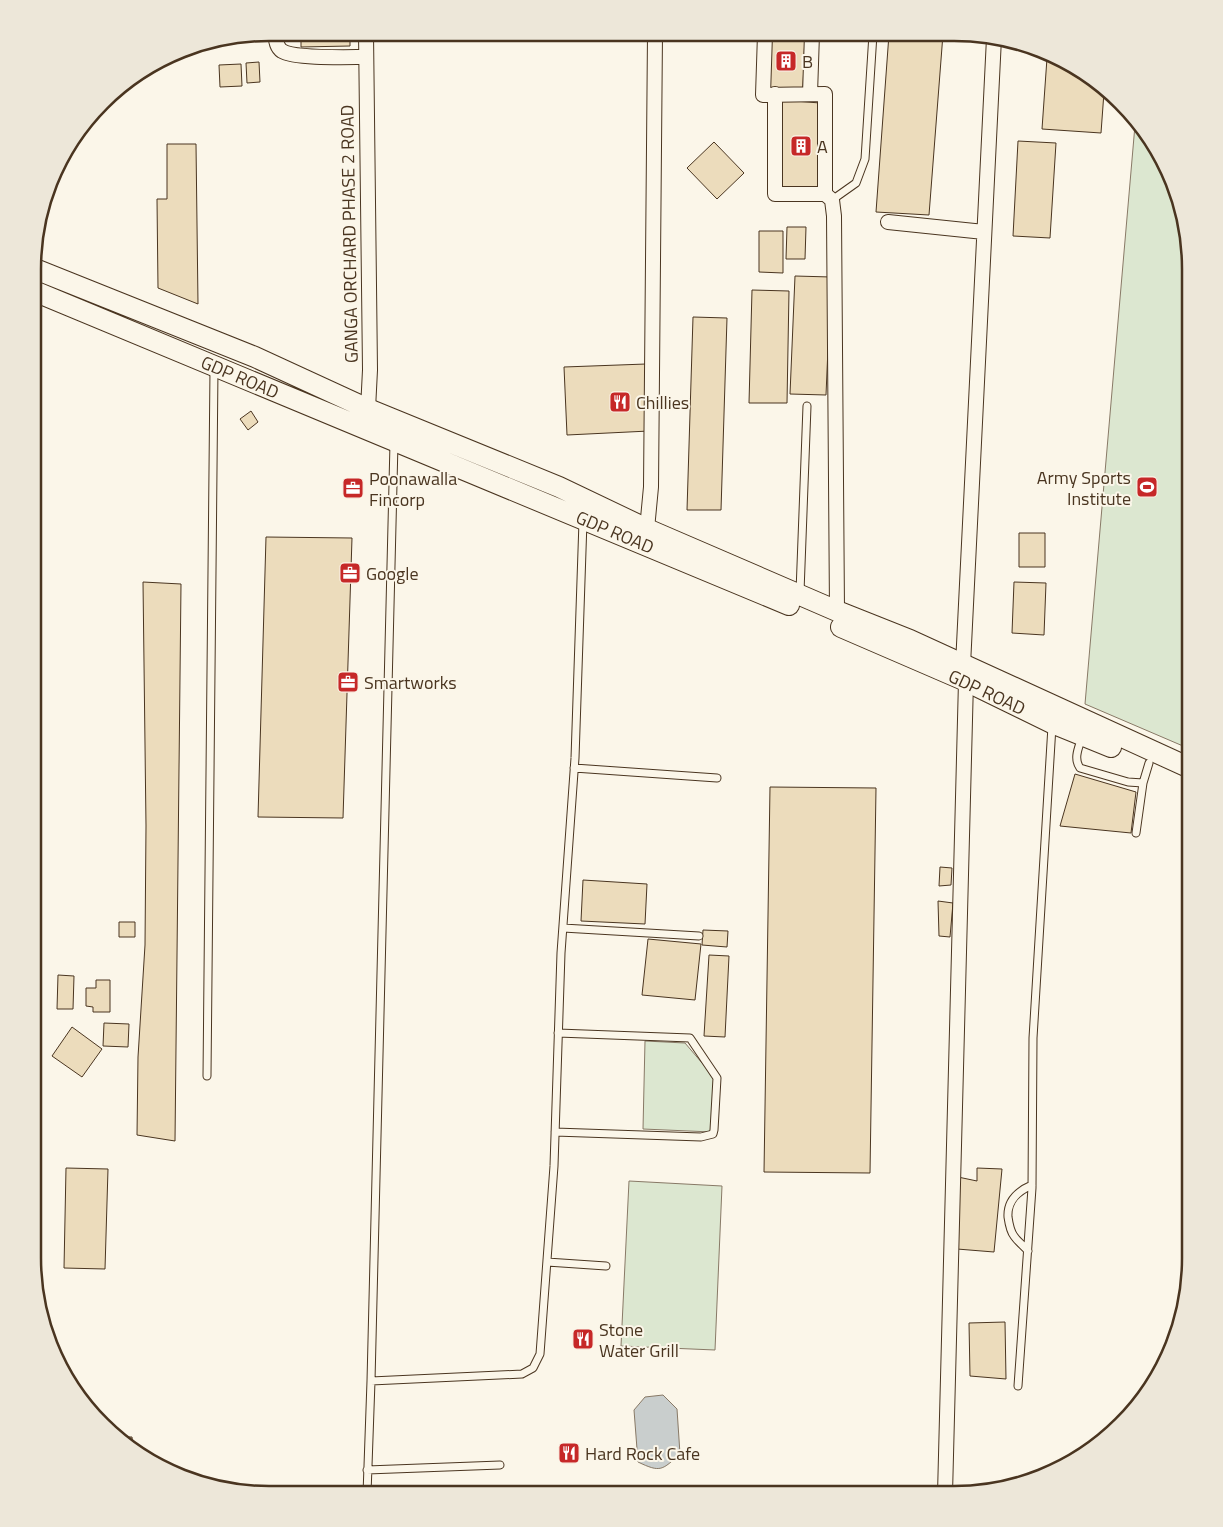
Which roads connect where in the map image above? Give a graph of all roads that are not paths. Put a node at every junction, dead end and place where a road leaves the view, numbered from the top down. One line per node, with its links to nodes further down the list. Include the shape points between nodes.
1 (277, 41): 8 (street, via 282,50 294,55)
2 (366, 41): 8 (street, GANGA ORCHARD PHASE 2 ROAD)
3 (655, 41): 22 (street, via 651,488)
4 (765, 41): 9 (street, via 763,95)
5 (812, 41): 10 (street)
6 (873, 41): 11 (lane, via 865,158 856,183)
7 (994, 45): 13 (street)
8 (366, 58): 18 (street, GANGA ORCHARD PHASE 2 ROAD)
9 (775, 94): 10 (street); 11 (street, via 775,194)
10 (810, 94): 11 (street, via 825,94)
11 (829, 197): 24 (street)
12 (888, 222): 13 (street)
13 (984, 232): 25 (street)
14 (41, 272): 18 (main road, GDP ROAD, via 255,358)
15 (41, 293): 16 (main road, GDP ROAD)
16 (214, 366): 19 (main road, GDP ROAD); 38 (lane)
17 (807, 406): 23 (lane)
18 (368, 409): 19 (street, GANGA ORCHARD PHASE 2 ROAD); 22 (main road, GDP ROAD, via 559,487)
19 (363, 429): 20 (main road, GDP ROAD)
20 (394, 441): 21 (main road, GDP ROAD); 44 (lane)
21 (583, 518): 25 (main road, GDP ROAD); 30 (lane)
22 (647, 529): 23 (main road, GDP ROAD)
23 (800, 595): 24 (main road, GDP ROAD)
24 (837, 611): 25 (main road, GDP ROAD, via 910,640)
25 (964, 673): 26 (main road, GDP ROAD); 29 (main road); 49 (street)
26 (1052, 723): 27 (main road, GDP ROAD); 40 (lane, via 1033,1038)
27 (1082, 734): 28 (main road, GDP ROAD); 33 (lane, via 1076,758 1080,768)
28 (1148, 763): 32 (main road, GDP ROAD); 33 (lane)
29 (1182, 765)
30 (574, 768): 31 (lane); 35 (lane)
31 (717, 778)
32 (1182, 779)
33 (1143, 784): 34 (lane)
34 (1136, 833)
35 (563, 928): 36 (lane); 37 (lane)
36 (699, 936)
37 (558, 1034): 39 (lane); 39 (lane, via 690,1038 717,1078 714,1130 710,1136)
38 (207, 1076)
39 (555, 1132): 42 (lane)
40 (1032, 1185): 41 (lane); 41 (lane, via 1014,1196 1008,1213 1014,1237)
41 (1028, 1251): 45 (lane)
42 (547, 1262): 43 (lane); 44 (lane, via 540,1354 533,1368 522,1374)
43 (606, 1266)
44 (371, 1381): 47 (lane)
45 (1018, 1386)
46 (500, 1465): 47 (lane)
47 (367, 1470): 48 (lane)
48 (367, 1486)
49 (945, 1486)

